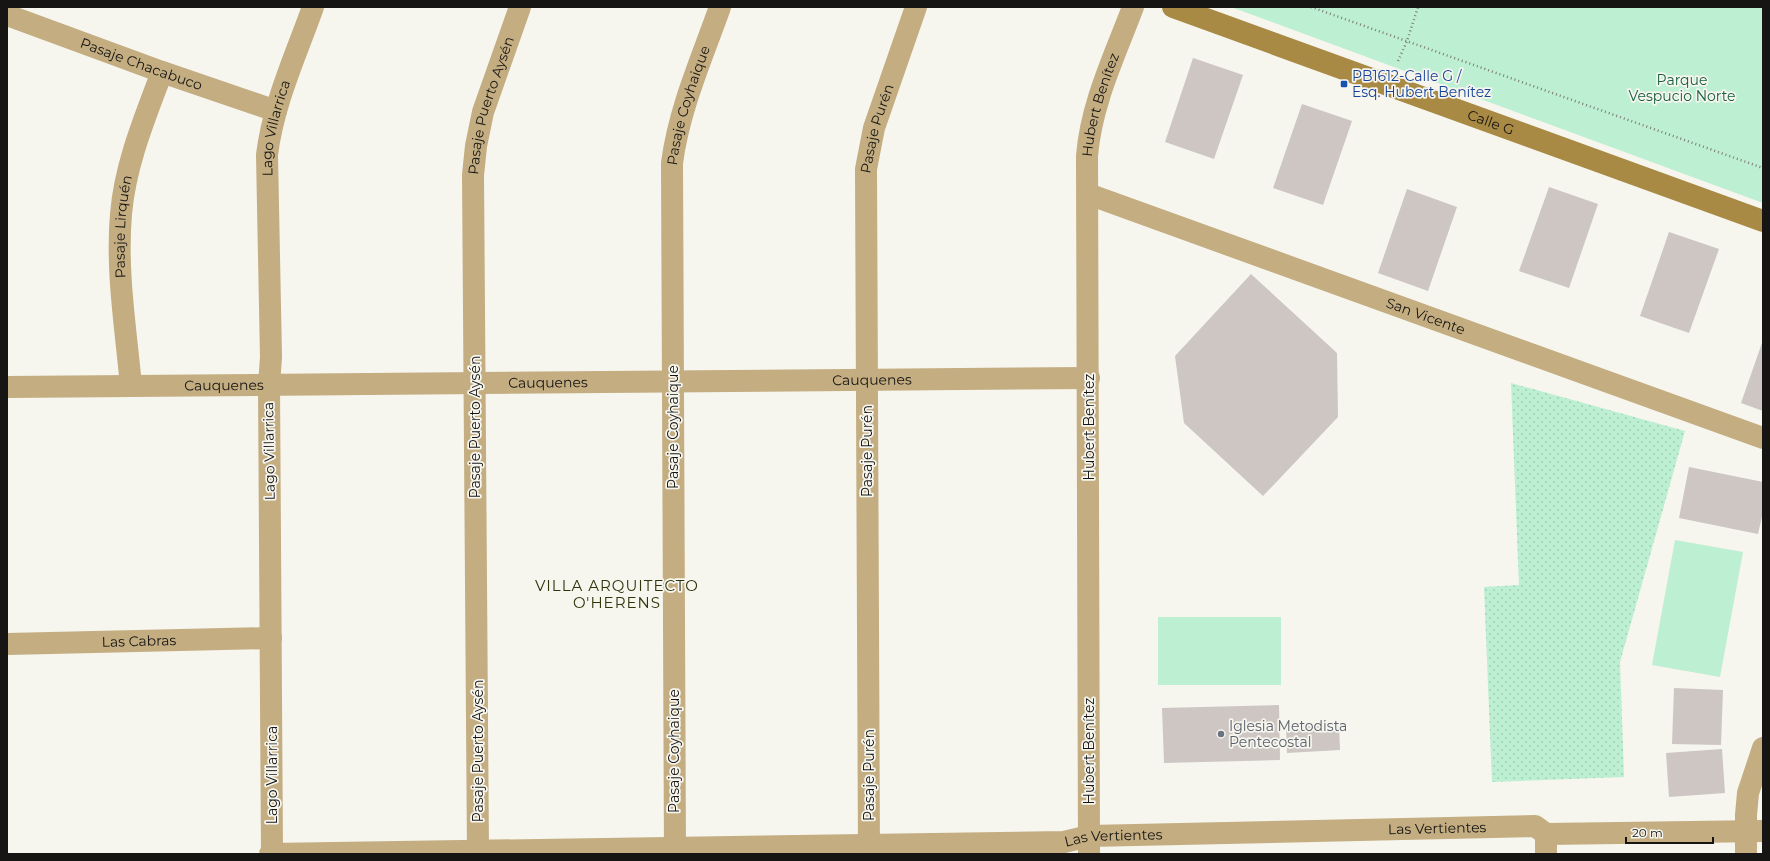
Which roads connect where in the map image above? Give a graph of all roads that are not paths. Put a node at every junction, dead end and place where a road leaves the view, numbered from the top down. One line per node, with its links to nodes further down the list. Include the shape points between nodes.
1 (313, 7): 9 (street, Lago Villarrica)
2 (520, 7): 15 (street, Pasaje Puerto Aysén, via 483,112 476,146 473,175)
3 (720, 7): 14 (street, Pasaje Coyhaique, via 681,114 675,141 672,186)
4 (916, 7): 13 (street, Pasaje Purén, via 874,128 866,169)
5 (1133, 7): 10 (street, Hubert Benítez, via 1098,101 1091,128 1087,156)
6 (1173, 7): 11 (street, Calle G)
7 (7, 15): 8 (street, Pasaje Chacabuco)
8 (162, 72): 9 (street, Pasaje Chacabuco); 17 (street, Pasaje Lirquén, via 133,155 121,213 120,267)
9 (276, 111): 16 (street, Lago Villarrica, via 267,155 271,357)
10 (1088, 194): 12 (street, Hubert Benítez); 19 (street, San Vicente)
11 (1763, 221)
12 (1089, 378): 13 (street, Cauquenes); 25 (street, Hubert Benítez)
13 (867, 380): 14 (street, Cauquenes); 26 (street, Pasaje Purén)
14 (673, 382): 15 (street, Cauquenes); 27 (street, Pasaje Coyhaique)
15 (475, 383): 16 (street, Cauquenes); 28 (street, Pasaje Puerto Aysén)
16 (269, 385): 17 (street, Cauquenes); 20 (street, Lago Villarrica)
17 (131, 386): 18 (street, Cauquenes)
18 (7, 387)
19 (1763, 438)
20 (271, 638): 21 (street, Las Cabras); 29 (street, Lago Villarrica)
21 (7, 644)
22 (1763, 748): 23 (street, via 1748,793 1746,815)
23 (1754, 831): 24 (street, Las Vertientes); 30 (street)
24 (1546, 844): 25 (street, Las Vertientes, via 1535,826)
25 (1089, 845): 26 (street, Las Vertientes, via 1064,842)
26 (869, 850): 27 (street, Las Vertientes)
27 (675, 851): 28 (street, Las Vertientes)
28 (478, 852): 29 (street, Las Vertientes)
29 (271, 854)
30 (1746, 854)

